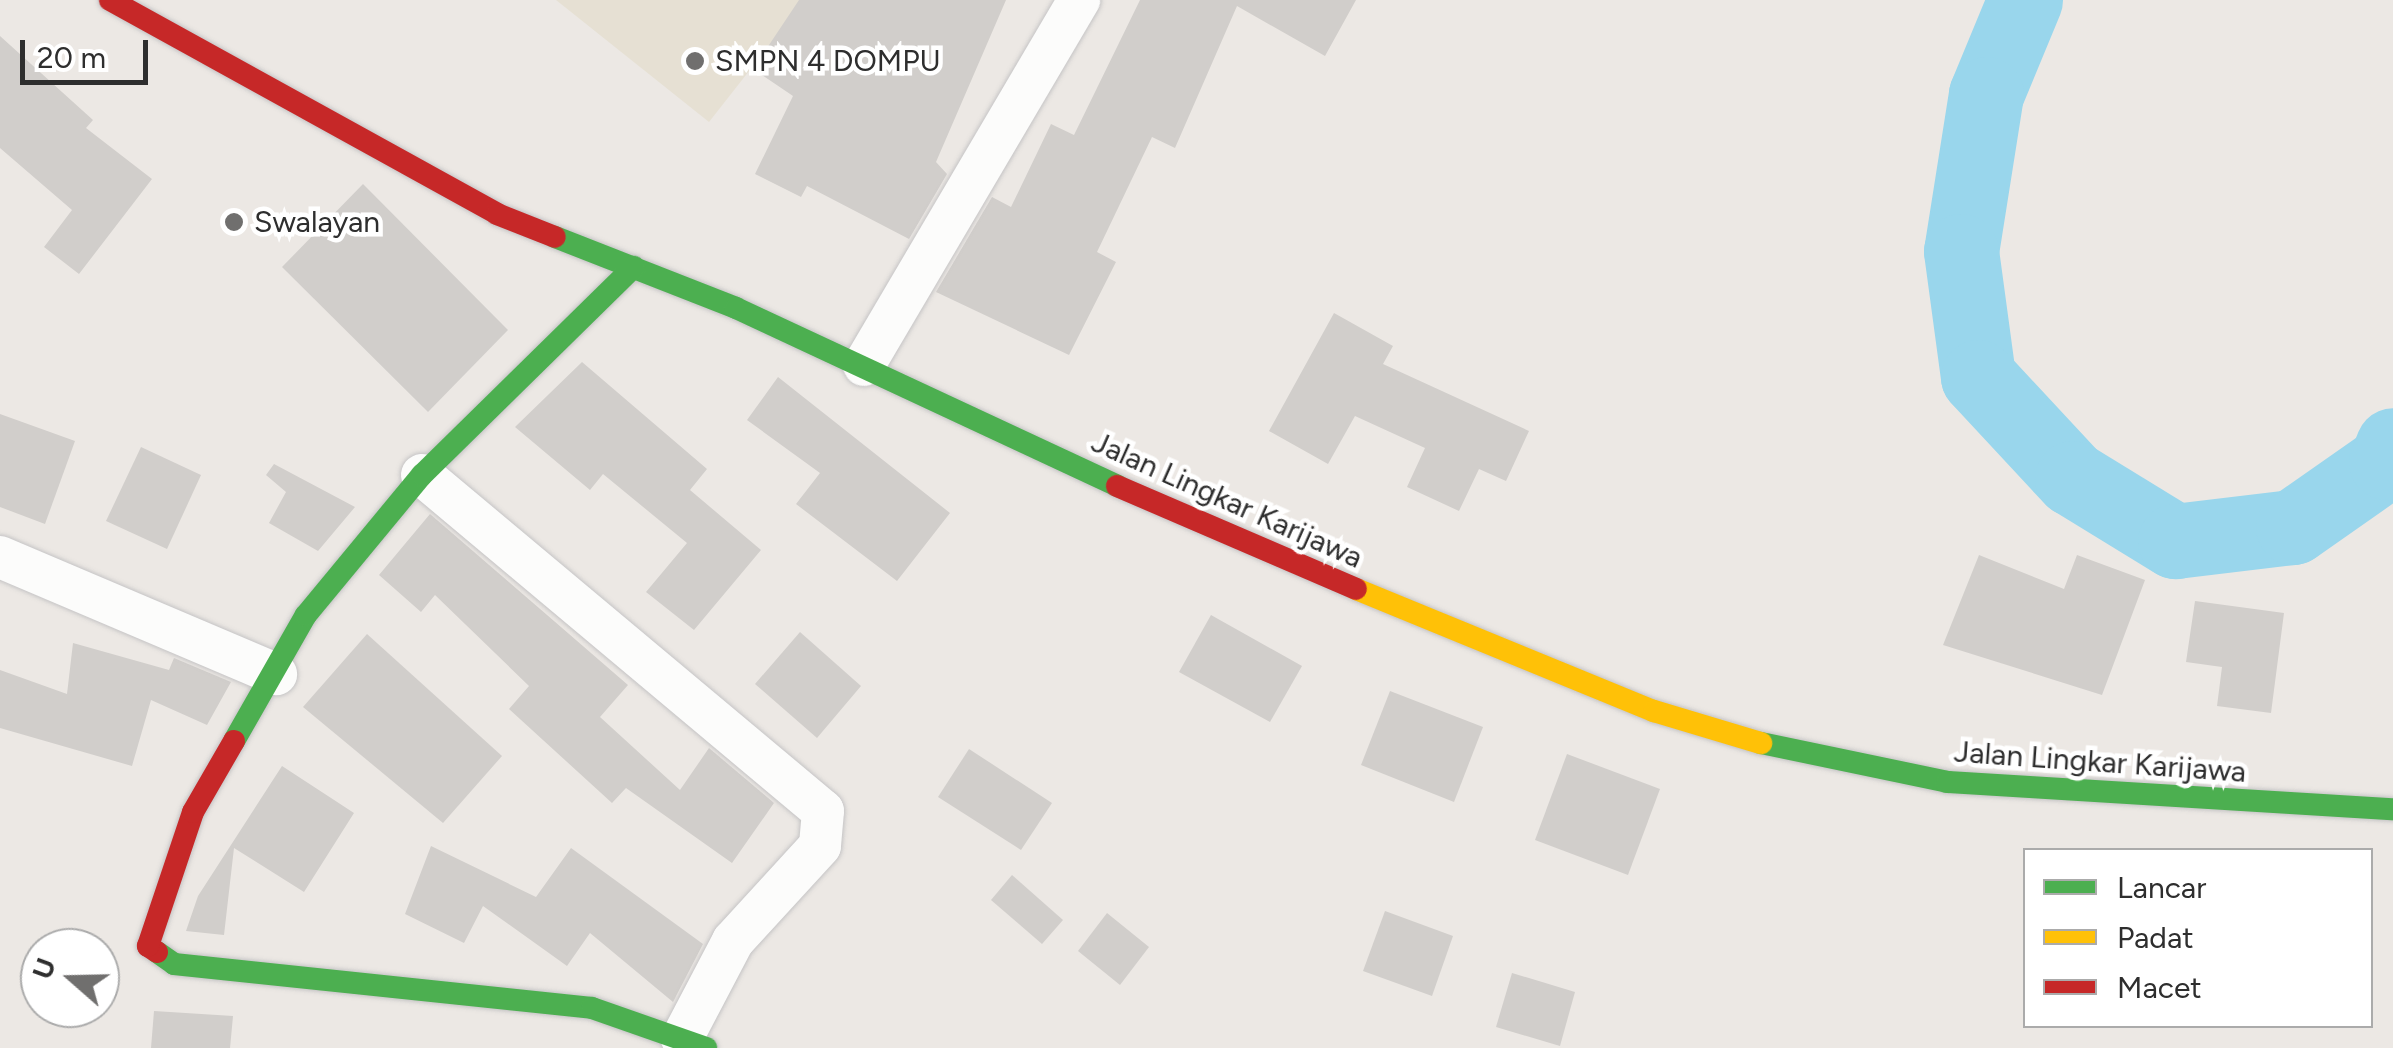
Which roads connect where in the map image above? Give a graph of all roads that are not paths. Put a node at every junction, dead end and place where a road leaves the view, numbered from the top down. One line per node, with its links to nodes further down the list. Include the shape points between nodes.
1 (110, 0): 3 (main road, Jalan Lingkar Karijawa, via 497,214)
2 (1079, 0): 4 (street)
3 (634, 267): 4 (main road, Jalan Lingkar Karijawa); 5 (main road)
4 (864, 365): 8 (main road, Jalan Lingkar Karijawa, via 1215,532 1654,712 1800,755 2050,795)
5 (422, 475): 7 (main road, via 306,615); 9 (street, via 823,811 820,846 733,941)
6 (0, 557): 7 (street)
7 (276, 674): 9 (main road, via 175,850 148,930 156,958 515,994)
8 (2393, 809)
9 (694, 1043)

